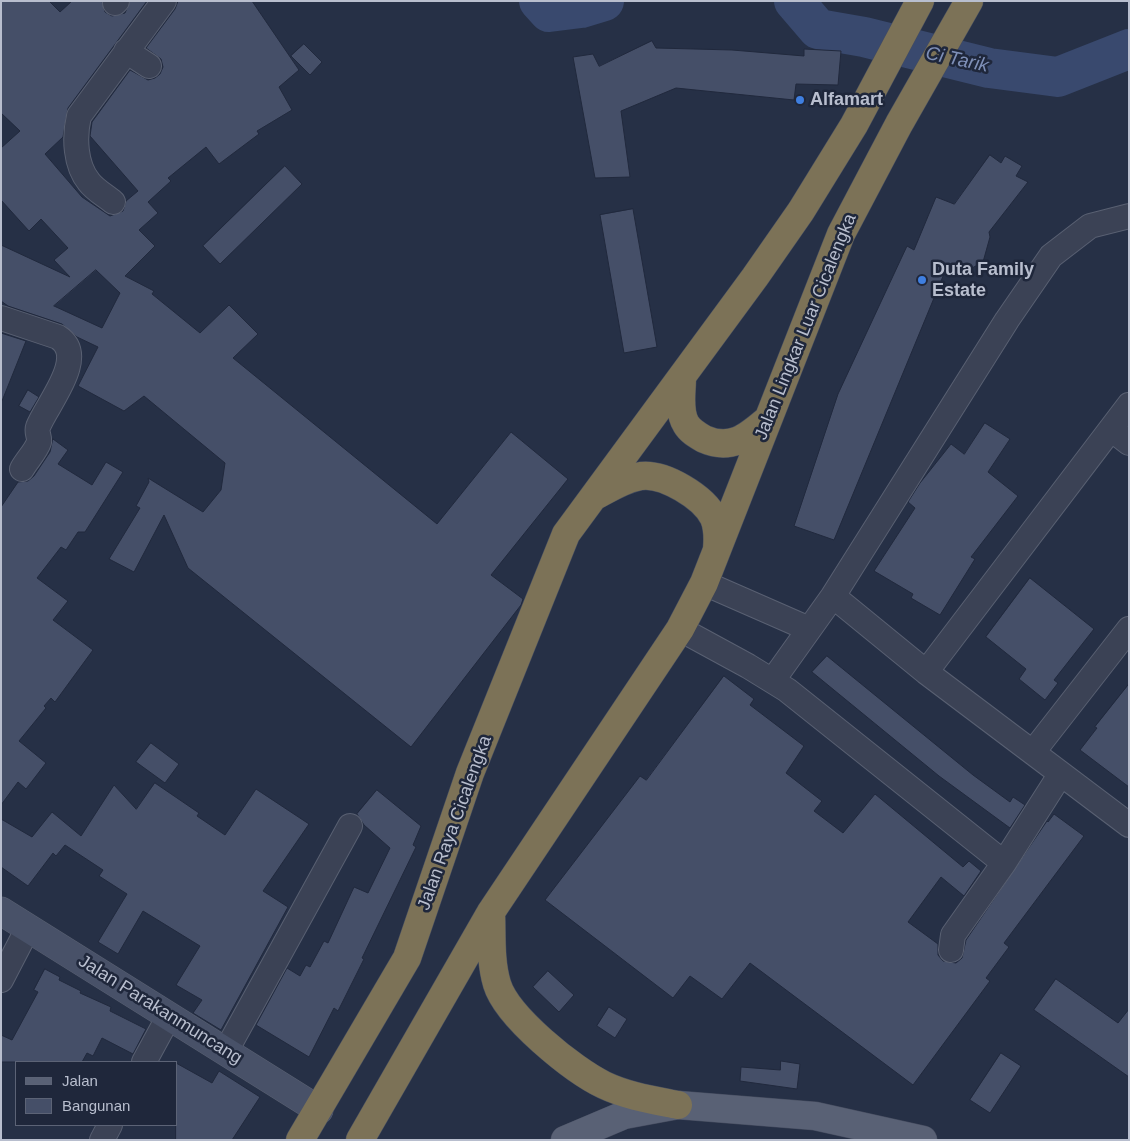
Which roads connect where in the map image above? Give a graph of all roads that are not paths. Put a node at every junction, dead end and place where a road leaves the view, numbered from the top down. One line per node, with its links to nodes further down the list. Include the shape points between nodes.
1 (164, 1): 4 (street)
2 (920, 1): 9 (highway, via 854,125 801,211)
3 (970, 1): 11 (highway, Jalan Lingkar Luar Cicalengka, via 841,234)
4 (126, 51): 5 (street); 6 (street, via 79,116 76,129 76,148 88,182)
5 (149, 66)
6 (113, 202)
7 (1129, 216): 17 (street, via 1090,226 1051,256 1006,320)
8 (1, 318): 13 (street, via 58,337 64,341 69,353 65,375 38,426 39,441)
9 (682, 378): 11 (highway, via 684,420 697,435 727,444 748,436); 14 (highway)
10 (1129, 405): 12 (street)
11 (767, 420): 15 (highway, Jalan Lingkar Luar Cicalengka)
12 (1120, 436): 21 (street)
13 (22, 468)
14 (592, 498): 15 (highway, via 619,483 641,476 669,481 704,505 714,518); 37 (highway, Jalan Raya Cicalengka, via 566,534 474,764 407,958)
15 (717, 548): 16 (highway, Jalan Lingkar Luar Cicalengka)
16 (704, 583): 18 (highway); 19 (street)
17 (833, 596): 19 (street); 21 (street)
18 (680, 629): 22 (street); 29 (highway)
19 (809, 629): 22 (street)
20 (1129, 629): 23 (street)
21 (926, 672): 23 (street)
22 (773, 680): 27 (street)
23 (1033, 752): 24 (street)
24 (1060, 775): 25 (street); 27 (street)
25 (1129, 825)
26 (350, 826): 34 (street)
27 (1004, 863): 31 (street, via 953,935)
28 (1, 911): 30 (main road, Jalan Parakanmuncang)
29 (491, 912): 36 (highway, via 497,985 502,997 527,1028 603,1084 636,1097); 41 (highway)
30 (28, 928): 32 (street); 33 (main road, Jalan Parakanmuncang)
31 (951, 950)
32 (1, 980)
33 (169, 1016): 34 (main road, Jalan Parakanmuncang); 35 (street)
34 (226, 1052): 37 (main road, Jalan Parakanmuncang)
35 (145, 1061)
36 (678, 1105): 42 (main road, via 624,1115); 43 (main road, via 815,1116)
37 (319, 1110): 40 (highway, Jalan Raya Cicalengka)
38 (109, 1126): 39 (street)
39 (102, 1140)
40 (300, 1140)
41 (360, 1140)
42 (565, 1140)
43 (923, 1140)

